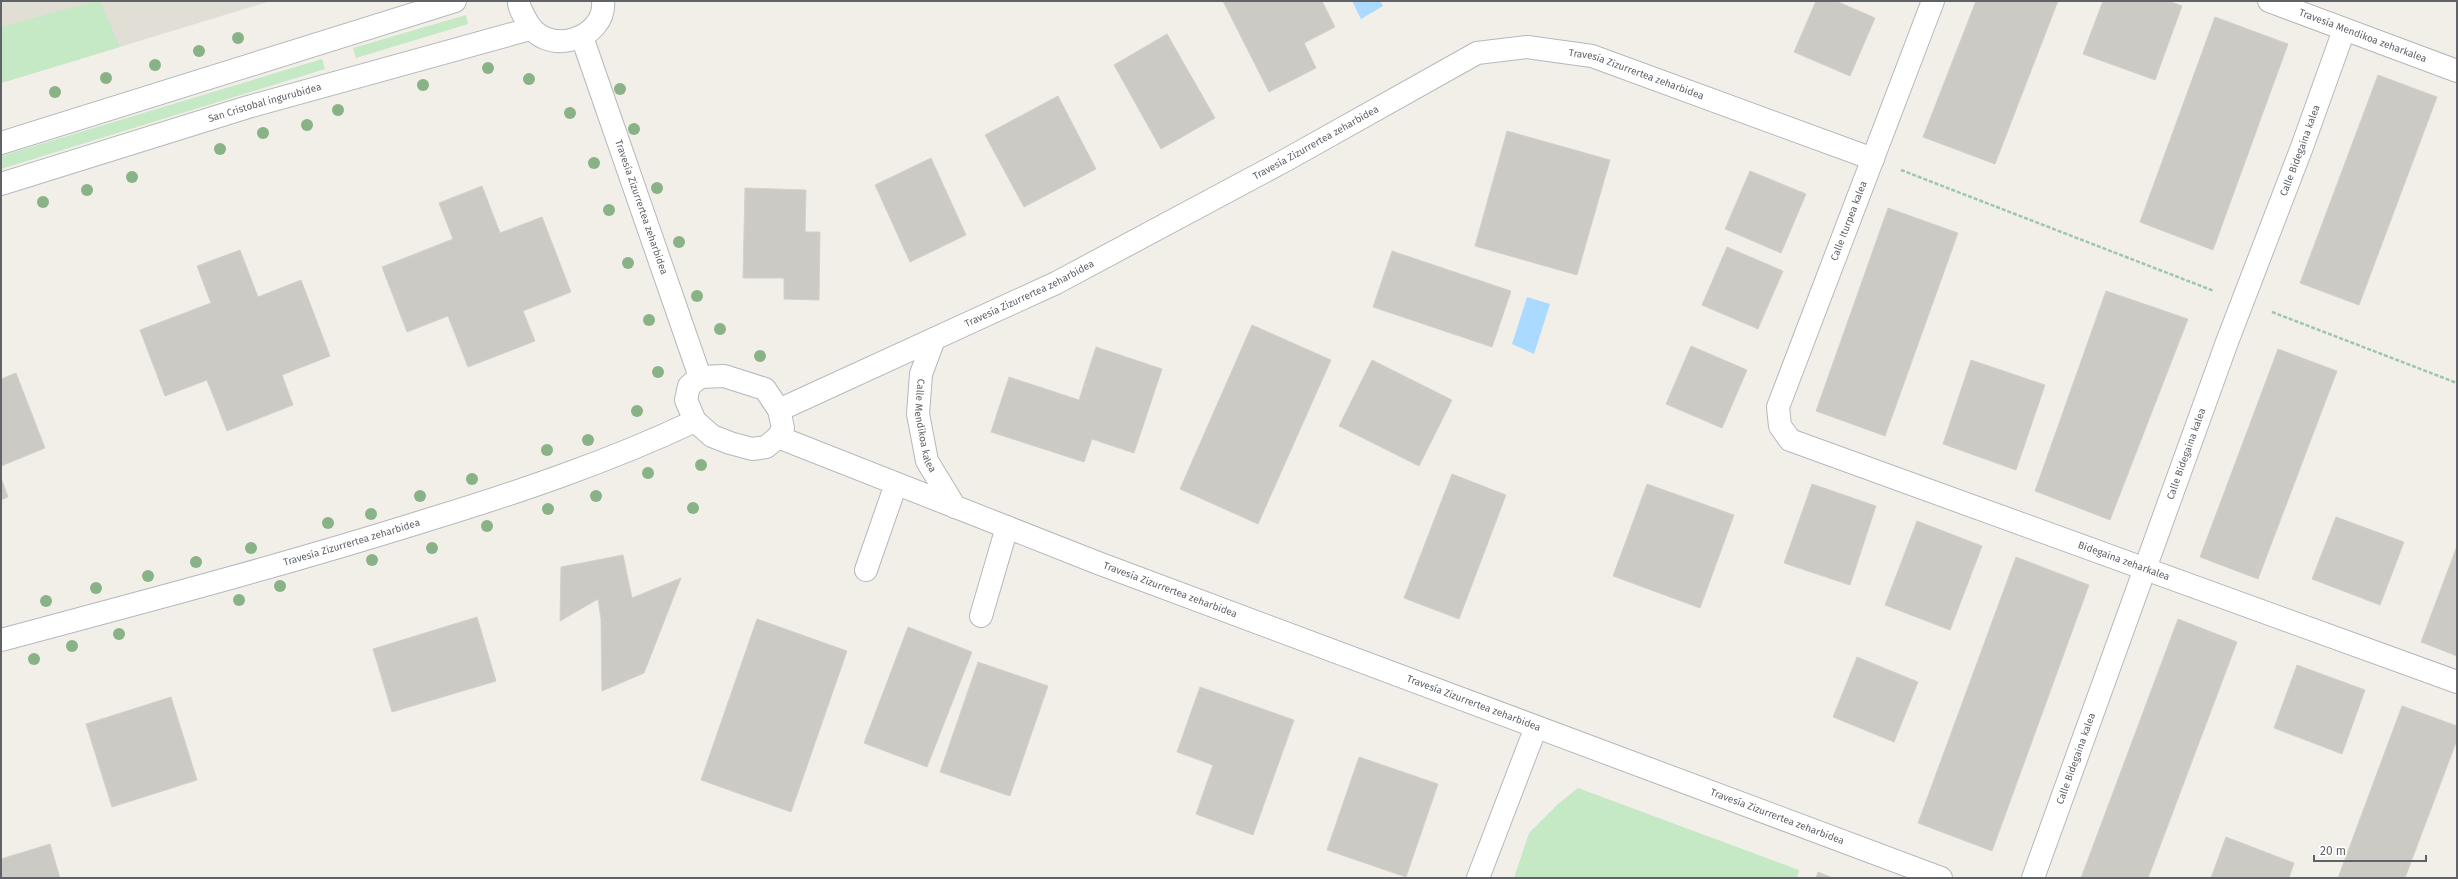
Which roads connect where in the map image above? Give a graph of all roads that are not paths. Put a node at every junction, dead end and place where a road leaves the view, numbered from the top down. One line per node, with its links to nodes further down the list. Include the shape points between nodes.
1 (454, 1): 10 (street)
2 (520, 1): 6 (street)
3 (1933, 1): 11 (street, Calle Iturpea kalea)
4 (2269, 1): 7 (street, Travesía Mendikoa zeharkalea)
5 (606, 2): 8 (street, via 597,23)
6 (530, 29): 8 (street, via 546,39 564,42); 12 (street, San Cristobal ingurubidea, via 248,107)
7 (2344, 30): 9 (street, Travesía Mendikoa zeharkalea); 22 (street, Calle Bidegaina kalea, via 2227,342)
8 (582, 37): 14 (street, Travesía Zizurrertea zeharbidea)
9 (2457, 72)
10 (1, 144)
11 (1873, 159): 13 (street, Travesía Zizurrertea zeharbidea, via 1592,56 1527,47 1477,53 1279,164 1056,283); 18 (street, Calle Iturpea kalea, via 1778,407 1780,426)
12 (1, 184)
13 (934, 339): 15 (street, Travesía Zizurrertea zeharbidea); 20 (street, Calle Mendikoa kalea, via 921,374 918,414 927,461)
14 (700, 377): 15 (street, via 724,376 765,390); 16 (street, via 689,386 686,400)
15 (779, 410): 17 (street, via 783,428)
16 (695, 420): 17 (street, via 712,436 752,449 766,447); 25 (street, Travesía Zizurrertea zeharbidea, via 646,443 515,493 263,570)
17 (778, 437): 19 (street, Travesía Zizurrertea zeharbidea)
18 (1790, 440): 22 (street, Bidegaina zeharkalea)
19 (896, 484): 20 (street, Travesía Zizurrertea zeharbidea); 23 (street)
20 (955, 507): 21 (street, Travesía Zizurrertea zeharbidea)
21 (1007, 527): 24 (street); 27 (street, Travesía Zizurrertea zeharbidea)
22 (2146, 568): 26 (street, Bidegaina zeharkalea); 30 (street, Calle Bidegaina kalea)
23 (866, 570)
24 (981, 616)
25 (1, 640)
26 (2457, 682)
27 (1536, 727): 28 (street); 29 (street, Travesía Zizurrertea zeharbidea)
28 (1478, 878)
29 (1941, 878)
30 (2032, 878)

